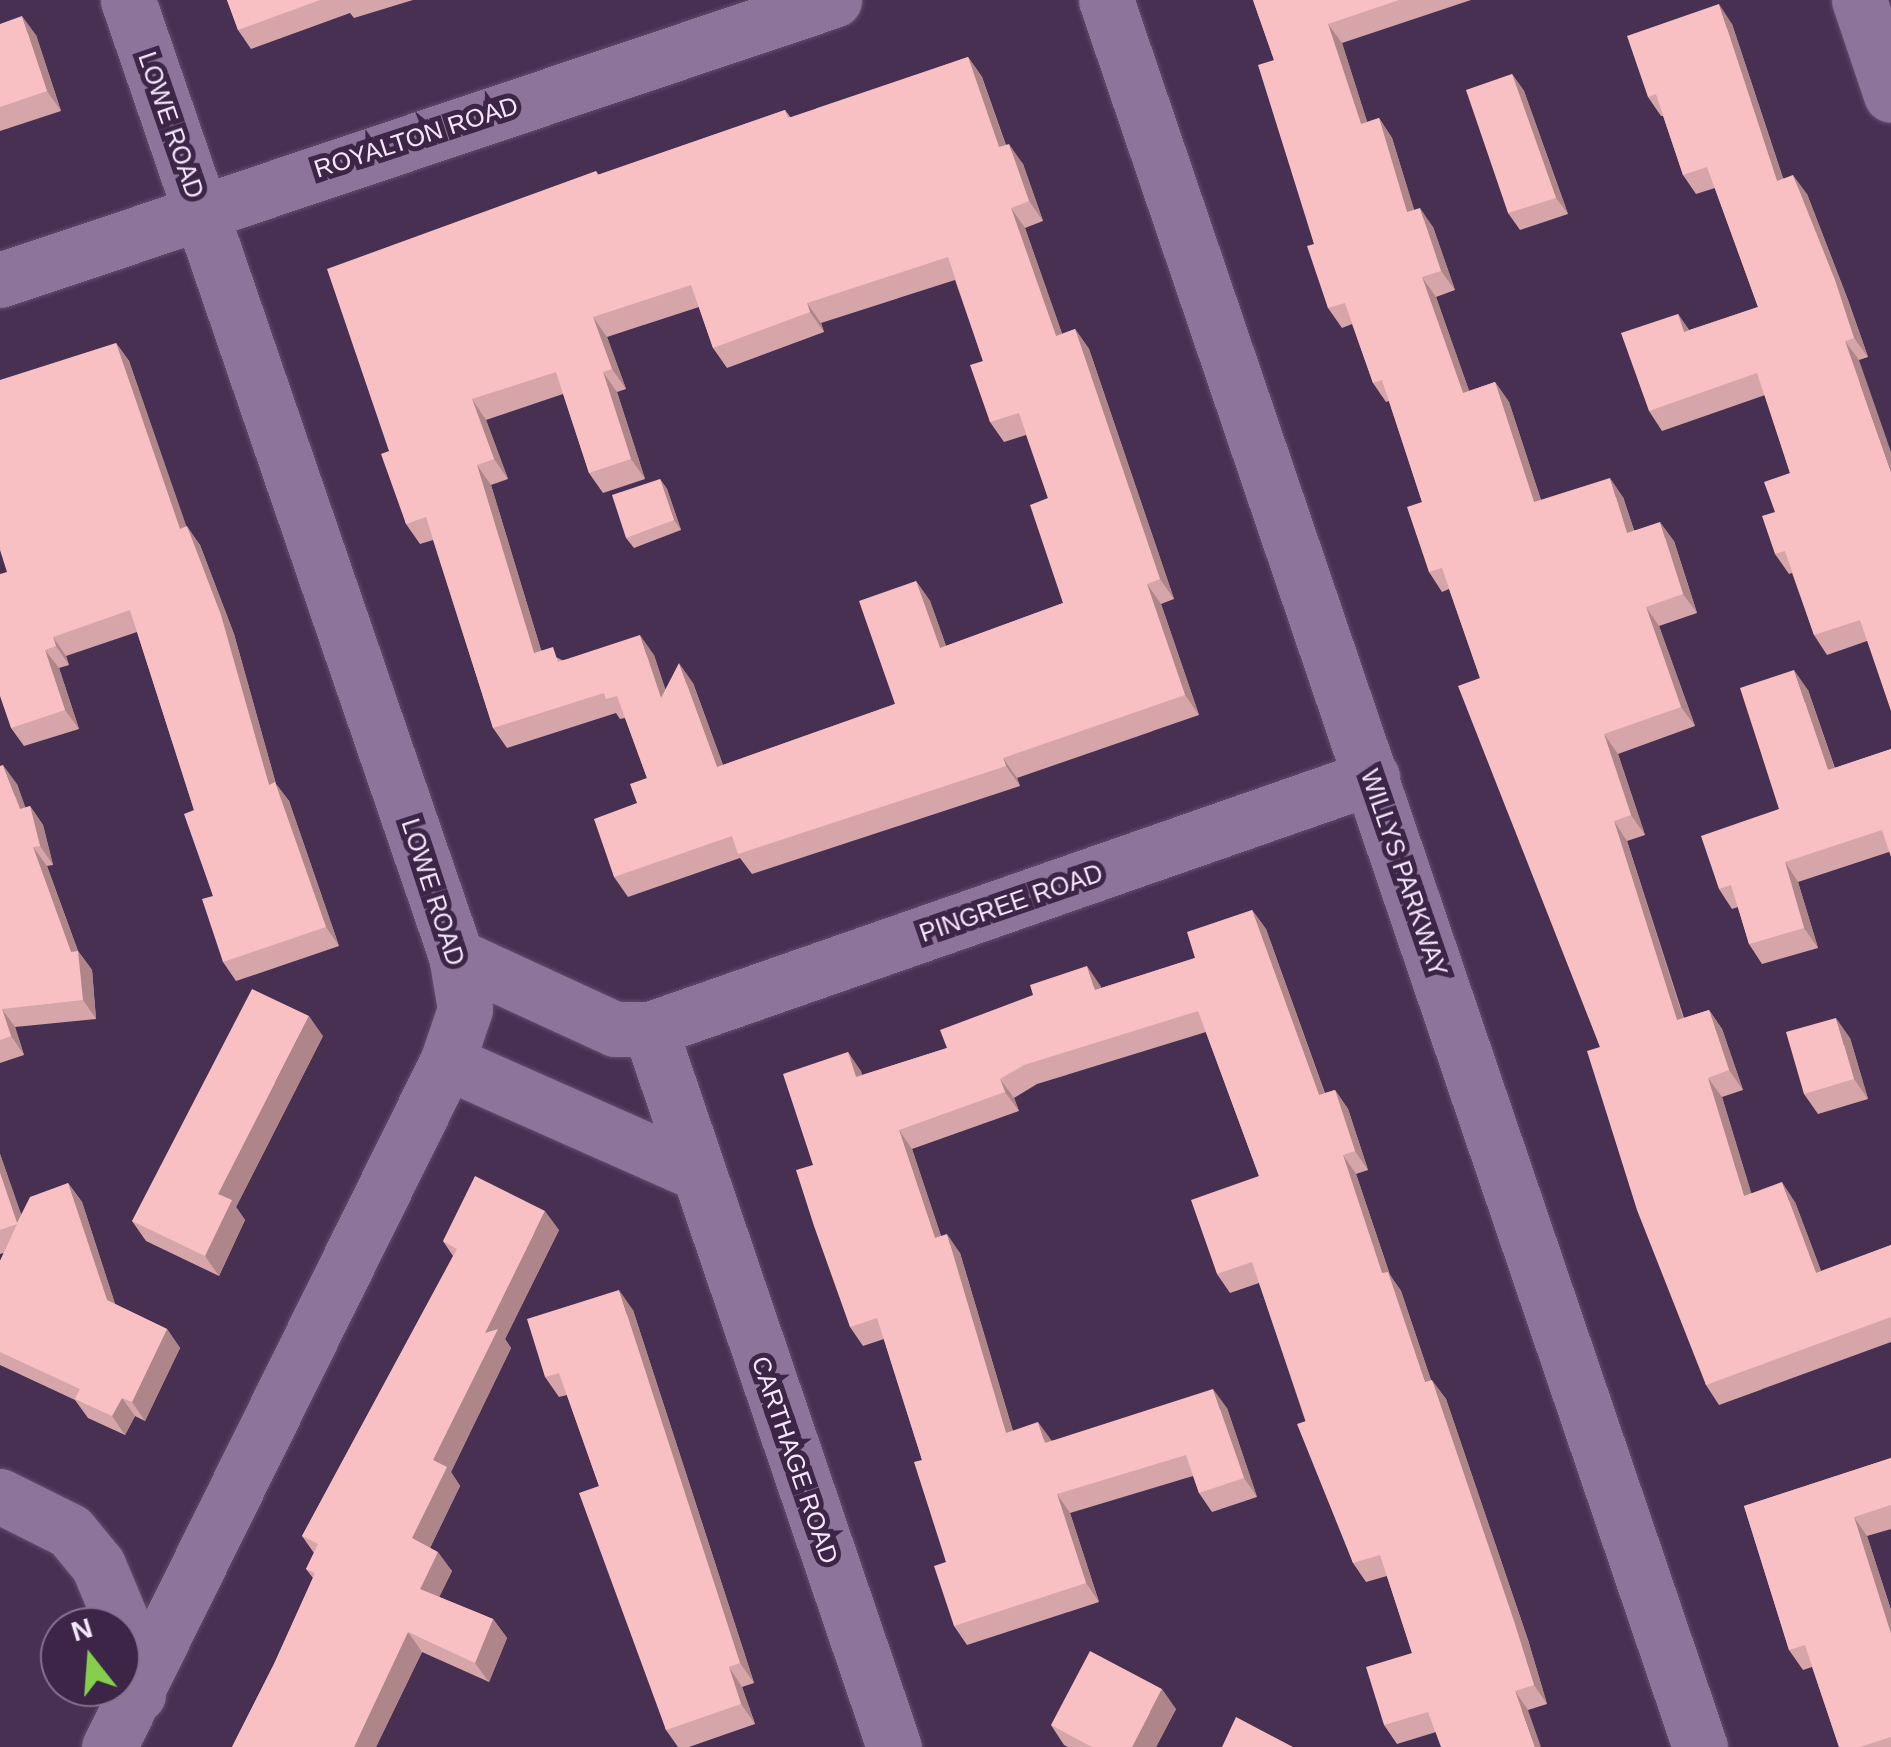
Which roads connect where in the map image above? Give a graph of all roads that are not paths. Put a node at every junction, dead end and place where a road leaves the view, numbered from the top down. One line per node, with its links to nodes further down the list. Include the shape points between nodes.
1 (128, 0): 6 (street, LOWE ROAD)
2 (834, 0): 6 (street, ROYALTON ROAD)
3 (1106, 0): 8 (street, WILLYS PARKWAY)
4 (1858, 0): 5 (street)
5 (1891, 96)
6 (200, 210): 7 (street, ROYALTON ROAD); 9 (street, LOWE ROAD)
7 (0, 280)
8 (1372, 777): 10 (street, PINGREE ROAD); 19 (street, WILLYS PARKWAY)
9 (456, 956): 10 (street, PINGREE ROAD, via 615,1029); 11 (street, LOWE ROAD, via 465,1008)
10 (650, 1029): 12 (street)
11 (447, 1062): 12 (street); 15 (street, LOWE ROAD)
12 (695, 1172): 18 (street, CARTHAGE ROAD)
13 (0, 1496): 14 (street, via 70,1532 98,1565)
14 (116, 1607)
15 (140, 1690)
16 (131, 1707): 17 (street, LOWE ROAD)
17 (109, 1747)
18 (894, 1747)
19 (1700, 1747)

